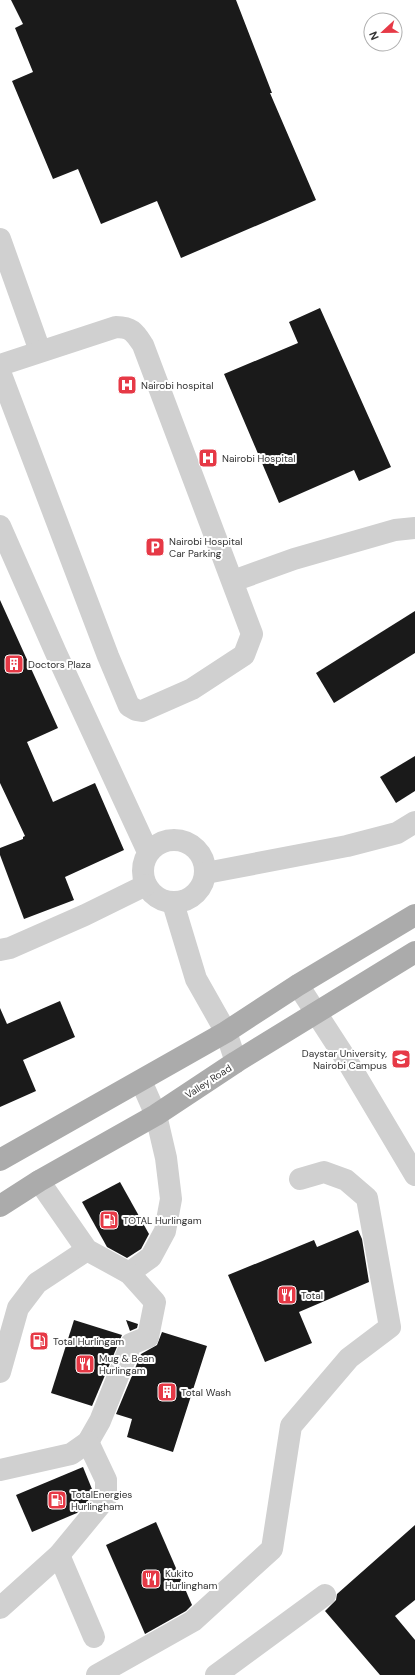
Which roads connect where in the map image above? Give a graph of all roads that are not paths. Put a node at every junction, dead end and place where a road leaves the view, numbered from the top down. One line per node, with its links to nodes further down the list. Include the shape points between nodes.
1 (0, 239): 2 (lane)
2 (40, 351): 3 (lane); 7 (lane, via 116,327 126,327 135,333 143,346)
3 (0, 365)
4 (0, 372): 7 (lane, via 129,706 142,711 192,689 244,656 252,634)
5 (0, 526): 9 (lane)
6 (415, 528): 7 (lane, via 395,530 294,559)
7 (233, 581)
8 (415, 822): 10 (lane, via 397,833 347,846)
9 (148, 852): 10 (lane, via 161,842 177,840 192,845 203,857); 11 (lane, via 143,868)
10 (206, 873): 12 (lane, via 201,889 189,900)
11 (146, 885): 12 (lane, via 157,898); 14 (lane, via 85,915)
12 (173, 903): 18 (lane, via 196,979)
13 (415, 915): 16 (main road)
14 (0, 950)
15 (415, 952): 17 (main road, Valley Road)
16 (298, 985): 17 (lane); 18 (main road)
17 (317, 1012): 19 (main road, Valley Road); 23 (lane)
18 (226, 1032): 19 (lane); 20 (main road)
19 (236, 1062): 21 (main road, Valley Road)
20 (141, 1081): 21 (lane); 22 (main road)
21 (156, 1115): 25 (main road, Valley Road); 28 (lane, via 166,1158 171,1199 165,1230 151,1257)
22 (0, 1160)
23 (415, 1175)
24 (300, 1179): 36 (lane, via 324,1172 346,1180 367,1198 390,1327 349,1358 291,1426 272,1549 192,1621)
25 (39, 1181): 26 (main road, Valley Road); 27 (lane)
26 (0, 1206)
27 (86, 1250): 28 (lane); 29 (lane, via 37,1283 18,1308)
28 (129, 1273): 30 (lane, via 154,1302 148,1336 131,1344 100,1421)
29 (0, 1372)
30 (88, 1442): 31 (lane, via 71,1454); 32 (lane, via 106,1480 106,1498)
31 (0, 1470)
32 (59, 1554): 34 (lane); 35 (lane)
33 (325, 1595): 37 (lane)
34 (0, 1608)
35 (94, 1637)
36 (97, 1675)
37 (216, 1675)

